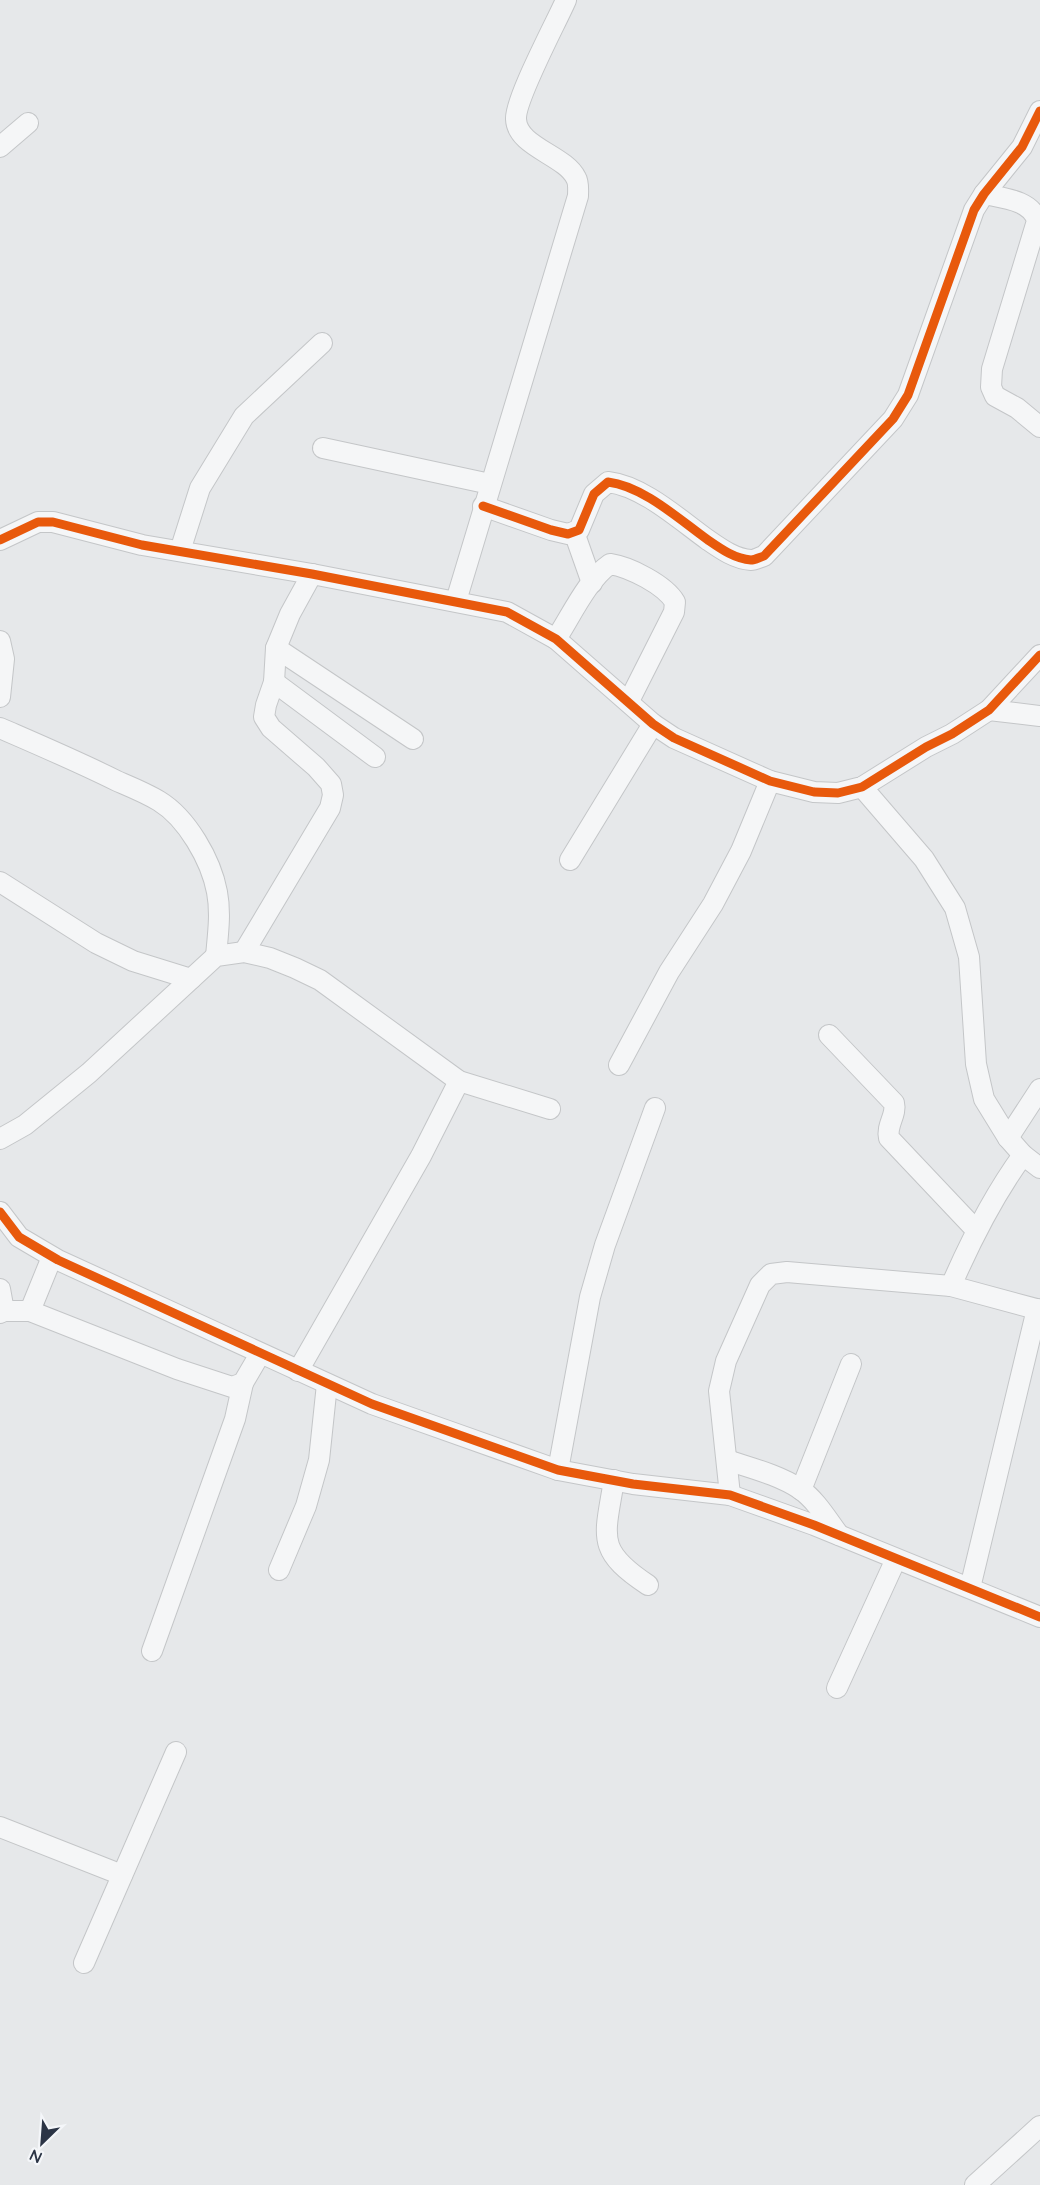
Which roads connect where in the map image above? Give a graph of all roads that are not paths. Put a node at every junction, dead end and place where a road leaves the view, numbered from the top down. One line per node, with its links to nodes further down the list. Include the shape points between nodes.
1 (566, 0): 9 (street, via 520,98 516,118 520,132 566,165 577,179 578,196)
2 (1040, 111): 5 (street, via 1022,147)
3 (28, 123): 4 (street)
4 (0, 147)
5 (984, 194): 7 (street, via 1029,207 1037,221 992,369 991,387 995,396); 11 (street, via 974,210 908,395 893,419 764,556 753,560 739,558 720,549 642,494 608,482 594,494 584,521)
6 (322, 343): 13 (street, via 244,416 200,488)
7 (1040, 427)
8 (323, 448): 9 (street)
9 (490, 484): 10 (street)
10 (483, 506): 11 (street, via 551,530); 16 (street)
11 (574, 532): 15 (street)
12 (0, 540): 13 (street, via 38,522 53,522)
13 (180, 551): 14 (street)
14 (312, 574): 16 (street); 19 (street)
15 (592, 583): 17 (street); 23 (street, via 610,564 622,566 663,588 675,602 675,612)
16 (456, 601): 17 (street, via 507,612)
17 (556, 639): 23 (street)
18 (0, 641): 22 (street)
19 (276, 648): 21 (street); 28 (street)
20 (1040, 655): 24 (street)
21 (274, 682): 29 (street); 34 (street, via 264,717 271,728 316,767 331,784 333,795 330,808)
22 (0, 697)
23 (629, 701): 26 (street)
24 (989, 710): 25 (street); 31 (street)
25 (1040, 716)
26 (653, 724): 30 (street, via 705,753); 32 (street)
27 (0, 728): 35 (street, via 160,801 180,820 211,868 220,913)
28 (413, 739)
29 (375, 757)
30 (770, 781): 31 (street, via 814,792 838,793); 38 (street, via 741,851)
31 (862, 787): 43 (street, via 924,859 955,908 969,957 981,1087)
32 (570, 860)
33 (0, 882): 36 (street, via 96,943 133,961)
34 (244, 952): 35 (street); 39 (street, via 270,958 320,980)
35 (216, 956): 36 (street)
36 (191, 979): 44 (street, via 89,1073 25,1125)
37 (829, 1035): 48 (street, via 894,1103 889,1138)
38 (619, 1065)
39 (459, 1081): 42 (street); 58 (street, via 421,1156)
40 (1040, 1089): 43 (street)
41 (655, 1108): 62 (street, via 590,1297)
42 (550, 1109)
43 (1008, 1138): 45 (street)
44 (0, 1139)
45 (1023, 1155): 46 (street); 48 (street)
46 (1040, 1168)
47 (3, 1217): 49 (street); 50 (street, via 20,1237)
48 (976, 1230): 51 (street)
49 (0, 1241)
50 (52, 1257): 54 (street); 56 (street)
51 (951, 1286): 53 (street); 61 (street, via 787,1272 771,1274 760,1286 726,1361 719,1391)
52 (0, 1289): 55 (street)
53 (1039, 1310): 70 (street)
54 (30, 1311): 55 (street); 59 (street, via 215,1383 232,1387)
55 (2, 1312)
56 (260, 1354): 58 (street); 59 (street)
57 (851, 1364): 64 (street)
58 (298, 1371): 60 (street)
59 (243, 1383): 72 (street, via 228,1440)
60 (327, 1384): 62 (street, via 372,1404); 68 (street, via 319,1460 306,1506)
61 (727, 1460): 64 (street); 65 (street)
62 (558, 1470): 63 (street)
63 (614, 1480): 65 (street); 69 (street, via 605,1534 613,1555)
64 (801, 1490): 66 (street)
65 (730, 1495): 66 (street)
66 (838, 1535): 67 (street)
67 (896, 1558): 70 (street); 73 (street)
68 (279, 1570)
69 (648, 1585)
70 (970, 1588): 71 (street)
71 (1040, 1617)
72 (152, 1651)
73 (837, 1688)
74 (176, 1752): 76 (street)
75 (0, 1827): 76 (street)
76 (122, 1875): 77 (street)
77 (84, 1963)
78 (1040, 2126): 79 (street)
79 (975, 2185)

